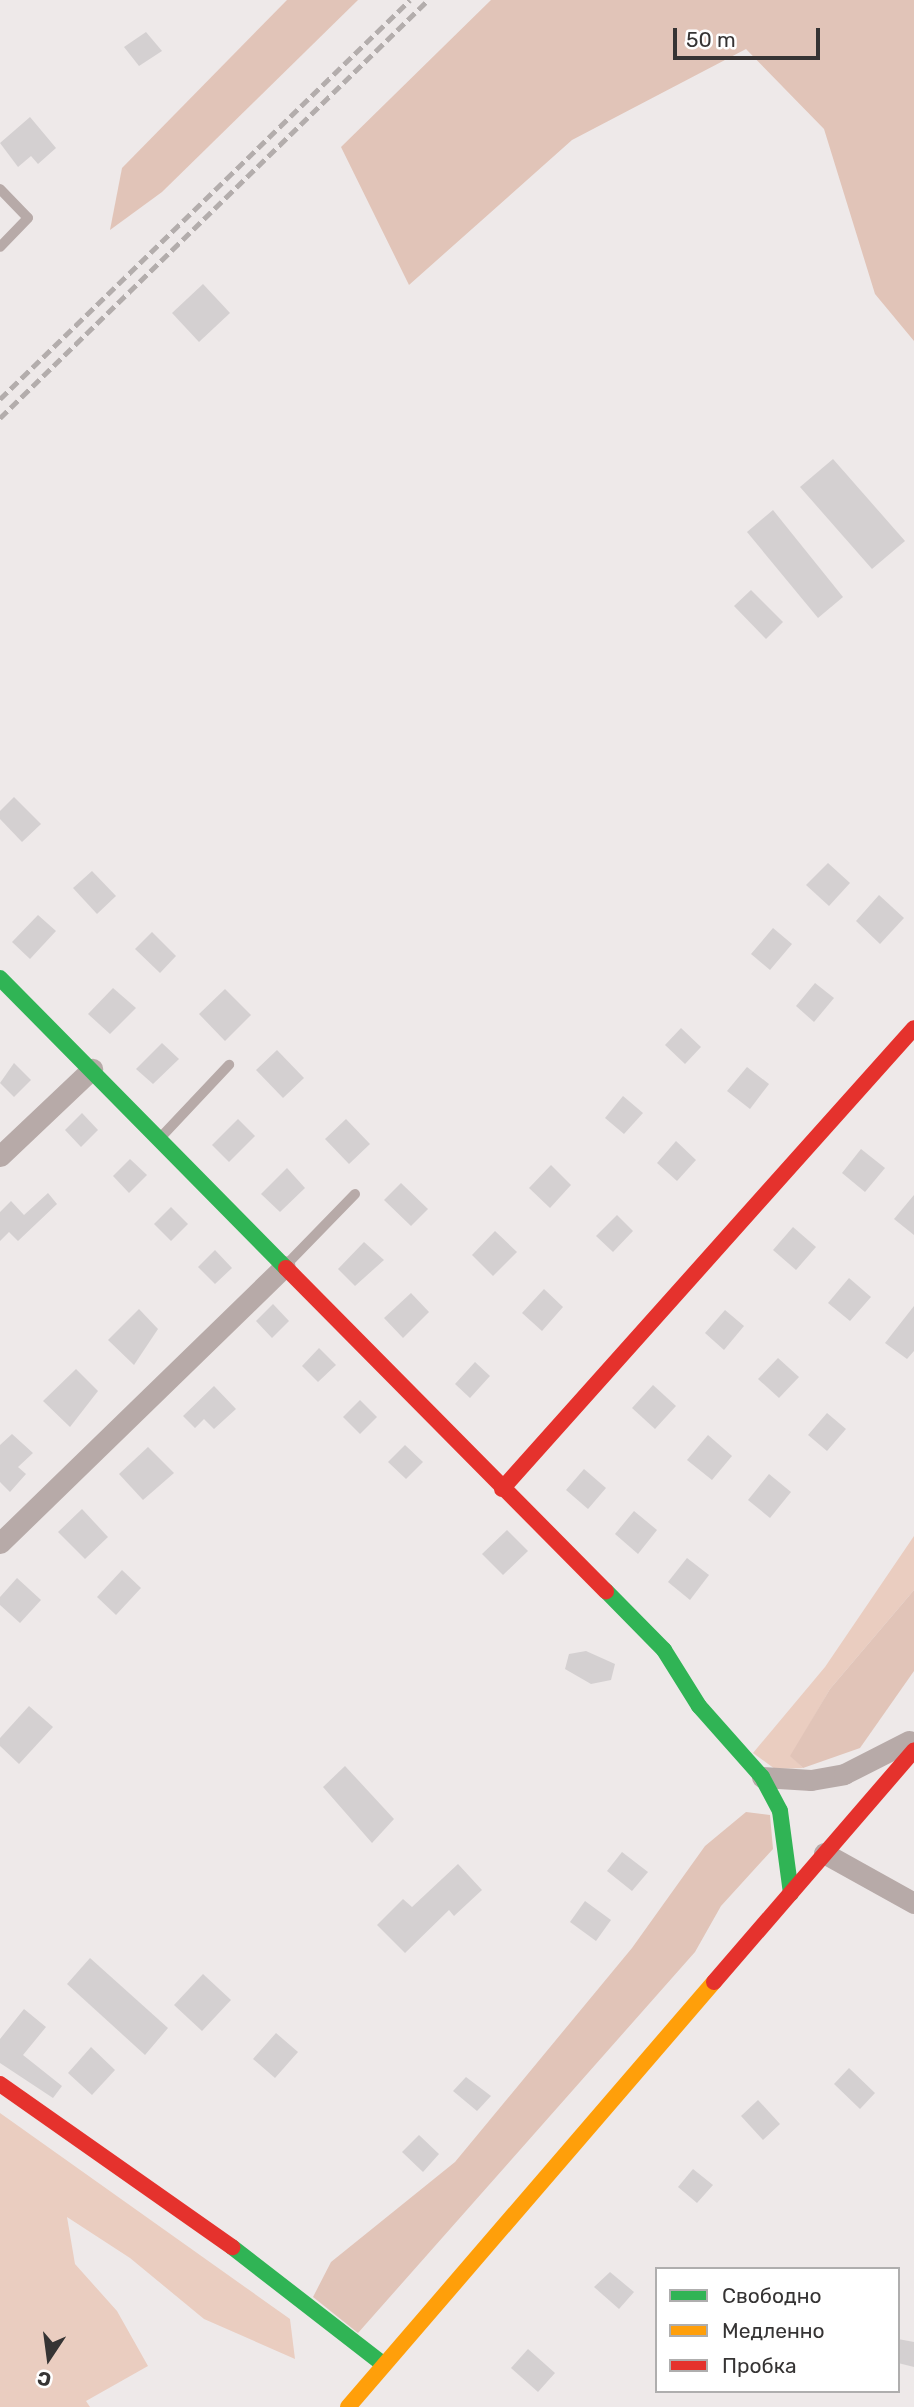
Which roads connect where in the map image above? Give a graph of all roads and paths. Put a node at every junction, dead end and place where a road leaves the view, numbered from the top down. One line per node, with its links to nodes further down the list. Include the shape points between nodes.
1 (0, 189): 2 (lane, via 28,218)
2 (0, 247)
3 (0, 978): 6 (street)
4 (914, 1027): 11 (street)
5 (229, 1065): 7 (lane)
6 (92, 1069): 7 (street); 8 (street)
7 (160, 1139): 10 (street)
8 (0, 1156)
9 (355, 1194): 10 (lane)
10 (285, 1266): 11 (street); 12 (street)
11 (502, 1489): 15 (street, via 664,1650 699,1706)
12 (0, 1543)
13 (914, 1738): 15 (street, via 844,1774 811,1780)
14 (914, 1750): 16 (street)
15 (762, 1777): 17 (street, via 780,1811)
16 (824, 1853): 17 (street); 18 (street)
17 (791, 1893): 20 (street)
18 (914, 1903)
19 (0, 2084): 20 (street, via 196,2219)
20 (384, 2365): 21 (street)
21 (348, 2407)

